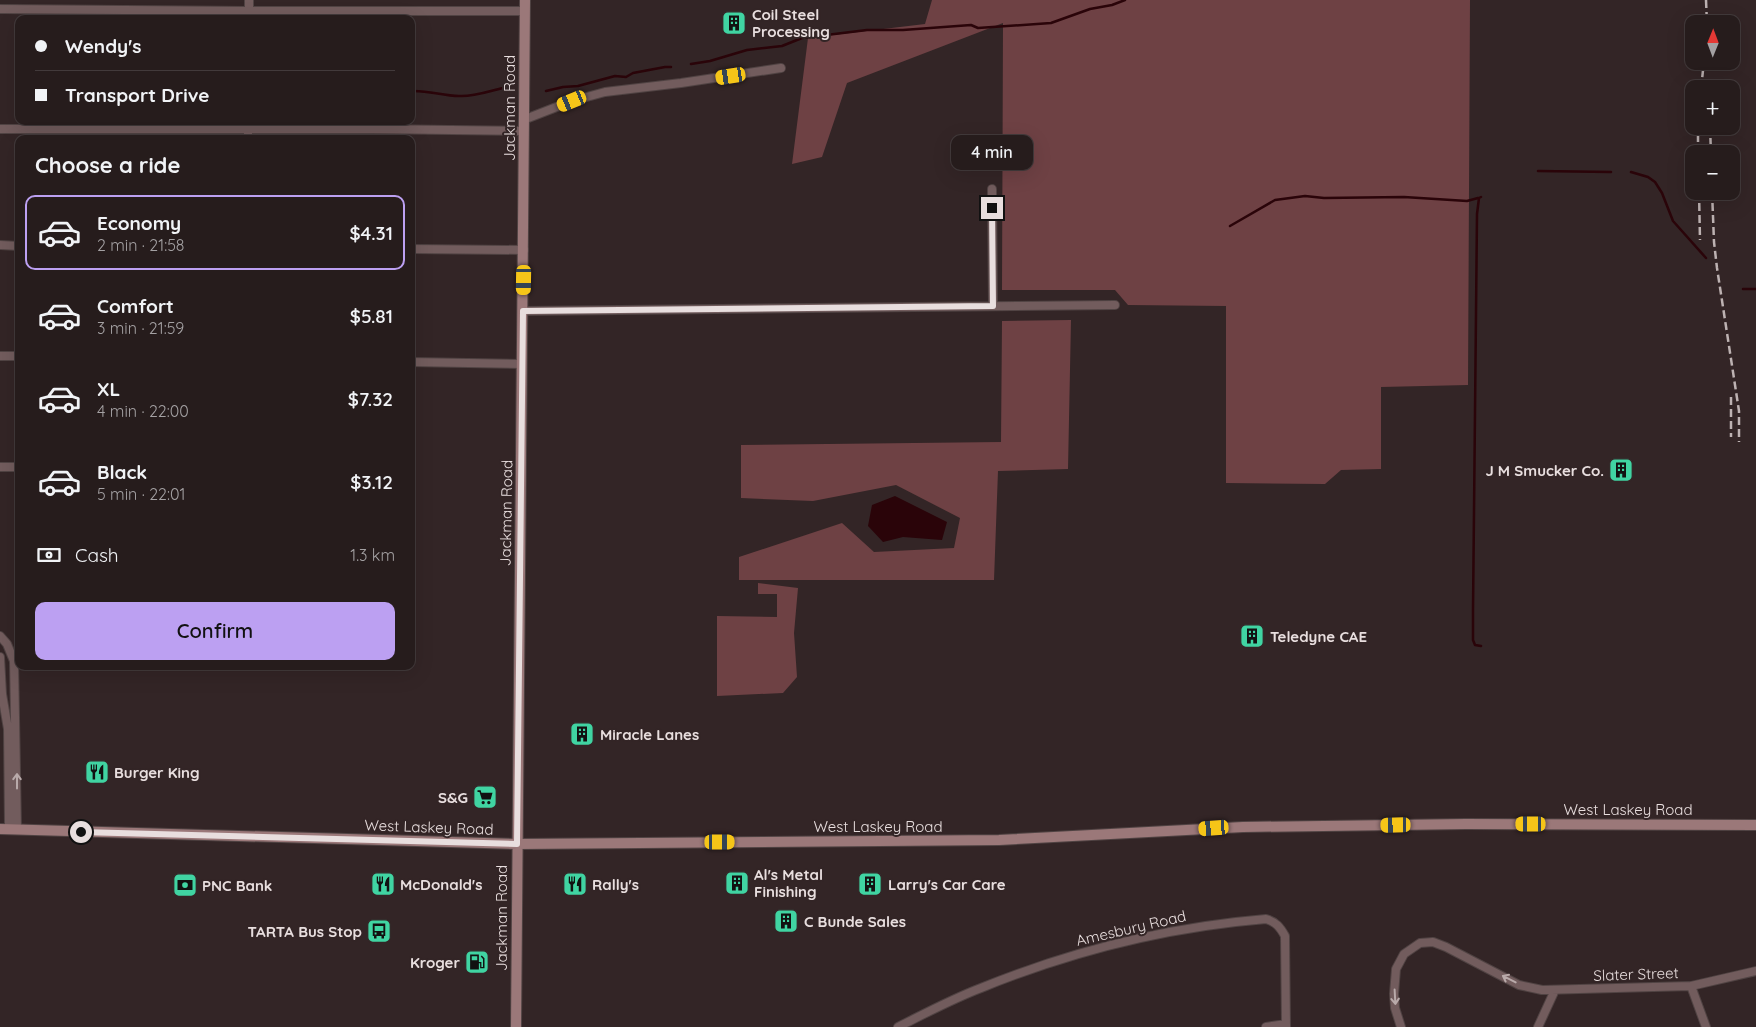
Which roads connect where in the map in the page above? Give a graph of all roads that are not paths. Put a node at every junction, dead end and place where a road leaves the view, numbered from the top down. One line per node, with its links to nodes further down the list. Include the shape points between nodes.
1 (249, 0): 5 (street)
2 (525, 0): 4 (main road, Jackman Road)
3 (0, 9): 5 (street)
4 (525, 11): 5 (street); 7 (main road, Jackman Road)
5 (249, 15)
6 (781, 68): 7 (street, via 605,92)
7 (523, 120): 9 (main road, Jackman Road)
8 (0, 130): 10 (street)
9 (523, 131): 10 (street, via 372,129); 15 (main road, Jackman Road)
10 (248, 135)
11 (992, 189): 17 (street)
12 (0, 245): 13 (street)
13 (15, 246)
14 (415, 249): 15 (street)
15 (524, 250): 18 (main road, Jackman Road)
16 (1115, 305): 17 (street)
17 (993, 306): 18 (street)
18 (523, 311): 22 (main road, Jackman Road)
19 (0, 356): 20 (street)
20 (15, 356)
21 (415, 362): 22 (street)
22 (522, 364): 29 (main road, Jackman Road)
23 (0, 467): 24 (street)
24 (15, 468)
25 (0, 636): 28 (street, one-way to 25, via 14,661)
26 (0, 657): 28 (street, via 8,728)
27 (1756, 825): 29 (main road, West Laskey Road, via 1243,827 999,840)
28 (9, 829): 29 (main road, West Laskey Road)
29 (517, 844): 34 (main road, Jackman Road)
30 (1756, 971): 31 (street, Slater Street)
31 (1691, 986): 32 (street, Slater Street); 39 (street)
32 (1555, 990): 37 (street, Slater Street, one-way to 37, via 1518,984 1446,947 1433,942 1420,943 1404,954 1396,969 1395,1008); 38 (street)
33 (1286, 1025): 35 (street, Amesbury Road, via 1285,936 1281,927 1266,919 1178,930 1084,952 981,988); 36 (street)
34 (516, 1027)
35 (898, 1027)
36 (1266, 1027)
37 (1401, 1027)
38 (1538, 1027)
39 (1706, 1027)

